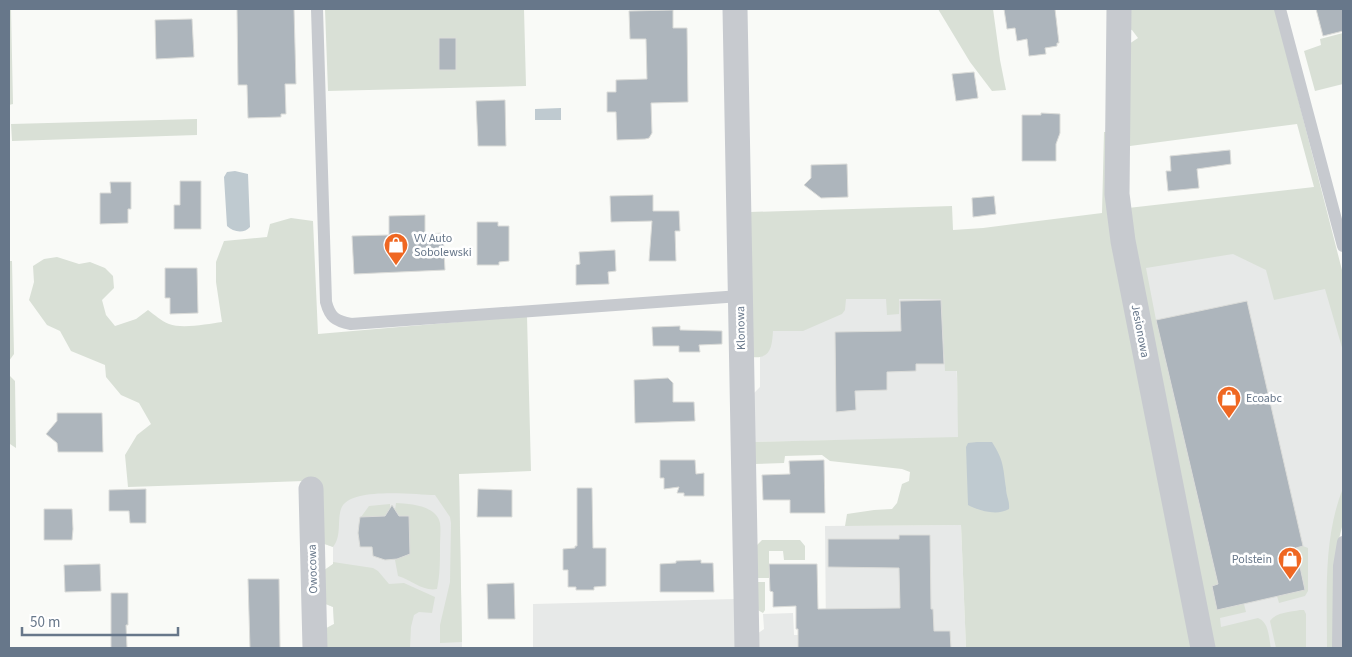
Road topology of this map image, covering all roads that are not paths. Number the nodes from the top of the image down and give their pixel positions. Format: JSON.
{"nodes":[{"id":1,"x":317,"y":9,"type":"edge"},
{"id":2,"x":735,"y":9,"type":"edge"},
{"id":3,"x":1119,"y":9,"type":"edge"},
{"id":4,"x":1280,"y":9,"type":"edge"},
{"id":5,"x":1343,"y":246,"type":"edge"},
{"id":6,"x":740,"y":296,"type":"junction"},
{"id":7,"x":310,"y":489,"type":"dead end"},
{"id":8,"x":1343,"y":542,"type":"edge"},
{"id":9,"x":315,"y":648,"type":"edge"},
{"id":10,"x":747,"y":648,"type":"edge"},
{"id":11,"x":1203,"y":648,"type":"edge"},
{"id":12,"x":1338,"y":648,"type":"edge"}],
"edges":[{"from":1,"to":6,"type":"lane"},
{"from":2,"to":6,"type":"street","name":"Klonowa"},
{"from":3,"to":11,"type":"street","name":"Jesionowa"},
{"from":4,"to":5,"type":"lane"},
{"from":6,"to":10,"type":"street","name":"Klonowa"},
{"from":7,"to":9,"type":"street","name":"Owocowa"},
{"from":8,"to":12,"type":"lane"}]}
